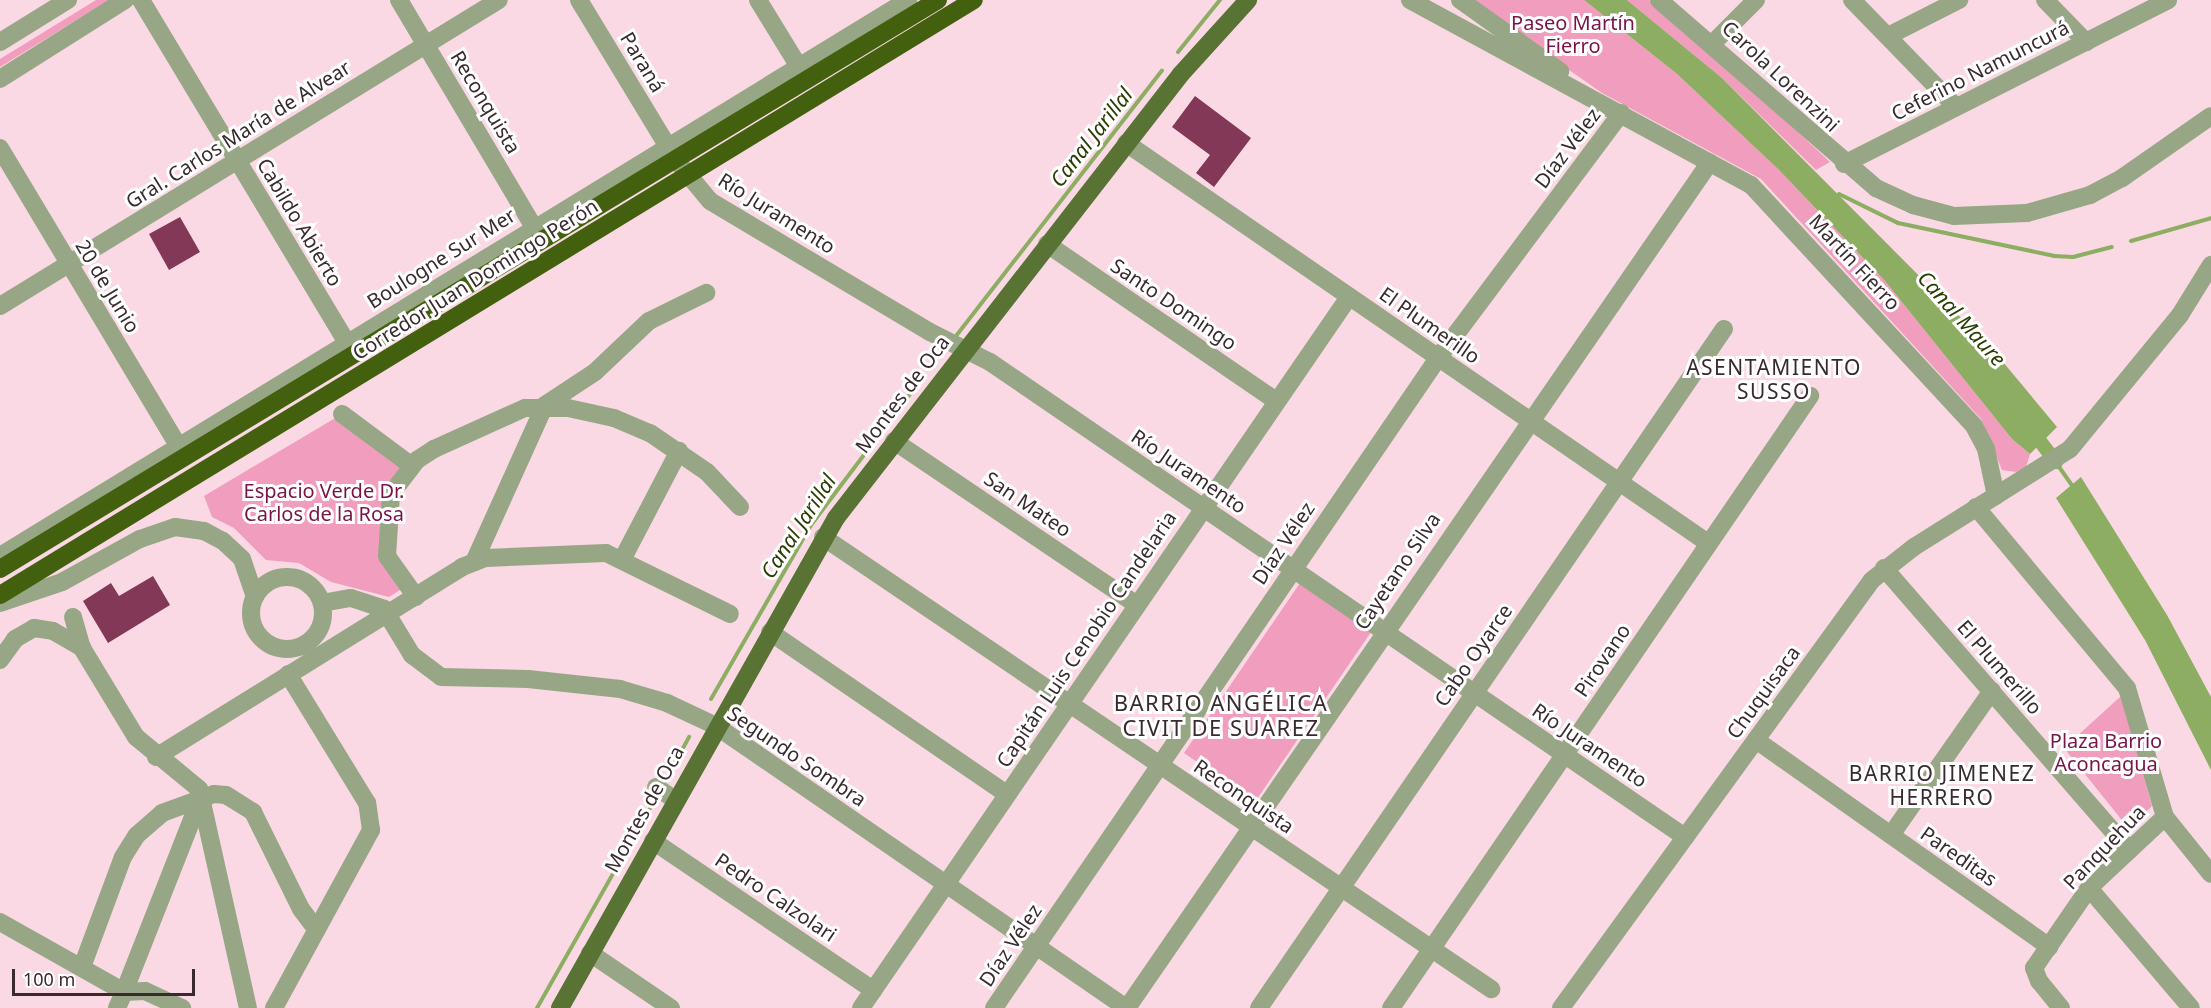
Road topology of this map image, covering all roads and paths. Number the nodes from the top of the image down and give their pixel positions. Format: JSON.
{"nodes":[{"id":1,"x":68,"y":0,"type":"edge"},
{"id":2,"x":125,"y":0,"type":"edge"},
{"id":3,"x":141,"y":0,"type":"edge"},
{"id":4,"x":399,"y":0,"type":"edge"},
{"id":5,"x":499,"y":0,"type":"edge"},
{"id":6,"x":579,"y":0,"type":"edge"},
{"id":7,"x":758,"y":0,"type":"edge"},
{"id":8,"x":908,"y":0,"type":"edge"},
{"id":9,"x":938,"y":0,"type":"edge"},
{"id":10,"x":974,"y":0,"type":"edge"},
{"id":11,"x":1248,"y":0,"type":"edge"},
{"id":12,"x":1410,"y":0,"type":"edge"},
{"id":13,"x":1460,"y":0,"type":"edge"},
{"id":14,"x":1659,"y":0,"type":"edge"},
{"id":15,"x":1756,"y":0,"type":"edge"},
{"id":16,"x":1852,"y":0,"type":"edge"},
{"id":17,"x":1959,"y":0,"type":"edge"},
{"id":18,"x":2045,"y":0,"type":"edge"},
{"id":19,"x":2168,"y":0,"type":"edge"},
{"id":20,"x":1888,"y":36,"type":"junction"},
{"id":21,"x":0,"y":42,"type":"edge"},
{"id":22,"x":2086,"y":42,"type":"junction"},
{"id":23,"x":1713,"y":43,"type":"junction"},
{"id":24,"x":426,"y":45,"type":"junction"},
{"id":25,"x":799,"y":67,"type":"junction"},
{"id":26,"x":0,"y":79,"type":"edge"},
{"id":27,"x":1956,"y":107,"type":"junction"},
{"id":28,"x":1621,"y":113,"type":"junction"},
{"id":29,"x":2211,"y":116,"type":"edge"},
{"id":30,"x":1126,"y":143,"type":"junction"},
{"id":31,"x":0,"y":148,"type":"edge"},
{"id":32,"x":672,"y":153,"type":"junction"},
{"id":33,"x":237,"y":161,"type":"junction"},
{"id":34,"x":1710,"y":162,"type":"junction"},
{"id":35,"x":1844,"y":164,"type":"junction"},
{"id":36,"x":687,"y":175,"type":"junction"},
{"id":37,"x":534,"y":227,"type":"junction"},
{"id":38,"x":1047,"y":244,"type":"junction"},
{"id":39,"x":69,"y":264,"type":"junction"},
{"id":40,"x":2211,"y":266,"type":"edge"},
{"id":41,"x":706,"y":293,"type":"dead end"},
{"id":42,"x":1350,"y":297,"type":"junction"},
{"id":43,"x":0,"y":306,"type":"edge"},
{"id":44,"x":1724,"y":329,"type":"dead end"},
{"id":45,"x":346,"y":343,"type":"junction"},
{"id":46,"x":963,"y":350,"type":"junction"},
{"id":47,"x":1438,"y":358,"type":"junction"},
{"id":48,"x":1810,"y":396,"type":"dead end"},
{"id":49,"x":1276,"y":401,"type":"junction"},
{"id":50,"x":545,"y":405,"type":"junction"},
{"id":51,"x":342,"y":414,"type":"dead end"},
{"id":52,"x":1528,"y":420,"type":"junction"},
{"id":53,"x":894,"y":441,"type":"junction"},
{"id":54,"x":178,"y":446,"type":"junction"},
{"id":55,"x":679,"y":451,"type":"junction"},
{"id":56,"x":412,"y":466,"type":"junction"},
{"id":57,"x":1620,"y":483,"type":"junction"},
{"id":58,"x":1996,"y":496,"type":"junction"},
{"id":59,"x":740,"y":507,"type":"dead end"},
{"id":60,"x":1203,"y":507,"type":"junction"},
{"id":61,"x":1976,"y":507,"type":"junction"},
{"id":62,"x":823,"y":537,"type":"junction"},
{"id":63,"x":1708,"y":543,"type":"junction"},
{"id":64,"x":0,"y":556,"type":"edge"},
{"id":65,"x":623,"y":558,"type":"junction"},
{"id":66,"x":474,"y":562,"type":"junction"},
{"id":67,"x":1292,"y":568,"type":"junction"},
{"id":68,"x":1884,"y":568,"type":"junction"},
{"id":69,"x":0,"y":569,"type":"edge"},
{"id":70,"x":0,"y":595,"type":"edge"},
{"id":71,"x":255,"y":597,"type":"junction"},
{"id":72,"x":416,"y":597,"type":"junction"},
{"id":73,"x":0,"y":603,"type":"edge"},
{"id":74,"x":322,"y":603,"type":"junction"},
{"id":75,"x":1137,"y":605,"type":"junction"},
{"id":76,"x":389,"y":614,"type":"junction"},
{"id":77,"x":730,"y":614,"type":"dead end"},
{"id":78,"x":73,"y":617,"type":"dead end"},
{"id":79,"x":1384,"y":630,"type":"junction"},
{"id":80,"x":770,"y":632,"type":"junction"},
{"id":81,"x":82,"y":648,"type":"junction"},
{"id":82,"x":0,"y":660,"type":"edge"},
{"id":83,"x":288,"y":674,"type":"junction"},
{"id":84,"x":1992,"y":691,"type":"junction"},
{"id":85,"x":1474,"y":693,"type":"junction"},
{"id":86,"x":1070,"y":704,"type":"junction"},
{"id":87,"x":716,"y":726,"type":"junction"},
{"id":88,"x":1756,"y":740,"type":"junction"},
{"id":89,"x":1565,"y":755,"type":"junction"},
{"id":90,"x":156,"y":757,"type":"junction"},
{"id":91,"x":1160,"y":765,"type":"junction"},
{"id":92,"x":1007,"y":794,"type":"junction"},
{"id":93,"x":201,"y":796,"type":"junction"},
{"id":94,"x":2165,"y":817,"type":"junction"},
{"id":95,"x":1250,"y":827,"type":"junction"},
{"id":96,"x":1891,"y":835,"type":"junction"},
{"id":97,"x":1686,"y":837,"type":"junction"},
{"id":98,"x":653,"y":841,"type":"junction"},
{"id":99,"x":2129,"y":850,"type":"junction"},
{"id":100,"x":2211,"y":874,"type":"edge"},
{"id":101,"x":944,"y":884,"type":"junction"},
{"id":102,"x":2089,"y":888,"type":"junction"},
{"id":103,"x":1341,"y":889,"type":"junction"},
{"id":104,"x":0,"y":922,"type":"edge"},
{"id":105,"x":316,"y":929,"type":"junction"},
{"id":106,"x":1036,"y":946,"type":"junction"},
{"id":107,"x":2049,"y":947,"type":"junction"},
{"id":108,"x":1431,"y":950,"type":"junction"},
{"id":109,"x":590,"y":953,"type":"junction"},
{"id":110,"x":82,"y":967,"type":"junction"},
{"id":111,"x":1491,"y":989,"type":"dead end"},
{"id":112,"x":873,"y":990,"type":"junction"},
{"id":113,"x":121,"y":1000,"type":"edge"},
{"id":114,"x":182,"y":1008,"type":"edge"},
{"id":115,"x":248,"y":1008,"type":"edge"},
{"id":116,"x":274,"y":1008,"type":"edge"},
{"id":117,"x":560,"y":1008,"type":"edge"},
{"id":118,"x":671,"y":1008,"type":"edge"},
{"id":119,"x":861,"y":1008,"type":"edge"},
{"id":120,"x":994,"y":1008,"type":"edge"},
{"id":121,"x":1126,"y":1008,"type":"edge"},
{"id":122,"x":1259,"y":1008,"type":"edge"},
{"id":123,"x":1391,"y":1008,"type":"edge"},
{"id":124,"x":1562,"y":1008,"type":"edge"},
{"id":125,"x":2061,"y":1008,"type":"edge"},
{"id":126,"x":2191,"y":1008,"type":"edge"}],
"edges":[{"from":1,"to":21,"type":"street"},
{"from":2,"to":26,"type":"street"},
{"from":3,"to":33,"type":"street","name":"Cabildo Abierto"},
{"from":4,"to":24,"type":"street","name":"Reconquista"},
{"from":5,"to":24,"type":"street","name":"Gral. Carlos María de Alvear"},
{"from":6,"to":32,"type":"street","name":"Paraná"},
{"from":7,"to":25,"type":"street"},
{"from":8,"to":25,"type":"street","name":"Boulogne Sur Mer"},
{"from":9,"to":32,"type":"highway","name":"Corredor Juan Domingo Perón"},
{"from":10,"to":36,"type":"highway","name":"Corredor Juan Domingo Perón"},
{"from":11,"to":30,"type":"main road","name":"Montes de Oca"},
{"from":12,"to":28,"type":"street","name":"Martín Fierro"},
{"from":13,"to":28,"type":"street","name":"Martín Fierro"},
{"from":14,"to":23,"type":"street","name":"Carola Lorenzini"},
{"from":15,"to":23,"type":"street"},
{"from":16,"to":20,"type":"street"},
{"from":17,"to":20,"type":"street"},
{"from":18,"to":22,"type":"street"},
{"from":19,"to":22,"type":"street","name":"Ceferino Namuncurá"},
{"from":20,"to":27,"type":"street"},
{"from":22,"to":27,"type":"street","name":"Ceferino Namuncurá"},
{"from":23,"to":35,"type":"street","name":"Carola Lorenzini"},
{"from":24,"to":33,"type":"street","name":"Gral. Carlos María de Alvear"},
{"from":24,"to":37,"type":"street","name":"Reconquista"},
{"from":25,"to":32,"type":"street","name":"Boulogne Sur Mer"},
{"from":27,"to":35,"type":"street","name":"Ceferino Namuncurá"},
{"from":28,"to":34,"type":"street","name":"Martín Fierro"},
{"from":28,"to":47,"type":"street","name":"Díaz Vélez"},
{"from":29,"to":35,"type":"street","name":"Carola Lorenzini"},
{"from":30,"to":38,"type":"main road","name":"Montes de Oca"},
{"from":30,"to":42,"type":"street","name":"El Plumerillo"},
{"from":31,"to":39,"type":"street","name":"20 de Junio"},
{"from":32,"to":36,"type":"street","name":"Río Juramento"},
{"from":32,"to":37,"type":"street","name":"Boulogne Sur Mer"},
{"from":32,"to":69,"type":"highway","name":"Corredor Juan Domingo Perón"},
{"from":33,"to":39,"type":"street","name":"Gral. Carlos María de Alvear"},
{"from":33,"to":45,"type":"street","name":"Cabildo Abierto"},
{"from":34,"to":52,"type":"street","name":"Cayetano Silva"},
{"from":34,"to":58,"type":"street","name":"Martín Fierro"},
{"from":36,"to":46,"type":"street","name":"Río Juramento"},
{"from":36,"to":70,"type":"highway","name":"Corredor Juan Domingo Perón"},
{"from":37,"to":45,"type":"street","name":"Boulogne Sur Mer"},
{"from":38,"to":46,"type":"main road","name":"Montes de Oca"},
{"from":38,"to":49,"type":"street","name":"Santo Domingo"},
{"from":39,"to":43,"type":"street","name":"Gral. Carlos María de Alvear"},
{"from":39,"to":54,"type":"street","name":"20 de Junio"},
{"from":40,"to":58,"type":"street","name":"Chuquisaca"},
{"from":41,"to":50,"type":"street"},
{"from":42,"to":47,"type":"street","name":"El Plumerillo"},
{"from":42,"to":49,"type":"street","name":"Capitán Luis Cenobio Candelaria"},
{"from":44,"to":57,"type":"street","name":"Cabo Oyarce"},
{"from":45,"to":54,"type":"street","name":"Boulogne Sur Mer"},
{"from":46,"to":53,"type":"main road","name":"Montes de Oca"},
{"from":46,"to":60,"type":"street","name":"Río Juramento"},
{"from":47,"to":52,"type":"street","name":"El Plumerillo"},
{"from":47,"to":67,"type":"street","name":"Díaz Vélez"},
{"from":48,"to":63,"type":"street","name":"Pirovano"},
{"from":49,"to":60,"type":"street","name":"Capitán Luis Cenobio Candelaria"},
{"from":50,"to":55,"type":"street"},
{"from":50,"to":56,"type":"street"},
{"from":50,"to":66,"type":"street"},
{"from":51,"to":56,"type":"street"},
{"from":52,"to":57,"type":"street","name":"El Plumerillo"},
{"from":52,"to":79,"type":"street","name":"Cayetano Silva"},
{"from":53,"to":62,"type":"main road","name":"Montes de Oca"},
{"from":53,"to":75,"type":"street","name":"San Mateo"},
{"from":54,"to":64,"type":"street","name":"Boulogne Sur Mer"},
{"from":55,"to":59,"type":"street"},
{"from":55,"to":65,"type":"street"},
{"from":56,"to":72,"type":"street"},
{"from":57,"to":63,"type":"street","name":"El Plumerillo"},
{"from":57,"to":85,"type":"street","name":"Cabo Oyarce"},
{"from":58,"to":61,"type":"street","name":"Chuquisaca"},
{"from":60,"to":67,"type":"street","name":"Río Juramento"},
{"from":60,"to":75,"type":"street","name":"Capitán Luis Cenobio Candelaria"},
{"from":61,"to":68,"type":"street","name":"Chuquisaca"},
{"from":61,"to":94,"type":"street"},
{"from":62,"to":80,"type":"main road","name":"Montes de Oca"},
{"from":62,"to":86,"type":"street","name":"Reconquista"},
{"from":63,"to":89,"type":"street","name":"Pirovano"},
{"from":65,"to":66,"type":"street"},
{"from":65,"to":77,"type":"street"},
{"from":66,"to":72,"type":"street"},
{"from":67,"to":79,"type":"street","name":"Río Juramento"},
{"from":67,"to":91,"type":"street","name":"Díaz Vélez"},
{"from":68,"to":84,"type":"street","name":"El Plumerillo"},
{"from":68,"to":88,"type":"street","name":"Chuquisaca"},
{"from":71,"to":73,"type":"street"},
{"from":71,"to":74,"type":"street"},
{"from":71,"to":74,"type":"street"},
{"from":72,"to":76,"type":"street"},
{"from":74,"to":76,"type":"street"},
{"from":75,"to":86,"type":"street","name":"Capitán Luis Cenobio Candelaria"},
{"from":76,"to":83,"type":"street"},
{"from":76,"to":87,"type":"street","name":"Segundo Sombra"},
{"from":78,"to":81,"type":"street"},
{"from":79,"to":85,"type":"street","name":"Río Juramento"},
{"from":79,"to":95,"type":"street","name":"Cayetano Silva"},
{"from":80,"to":87,"type":"main road","name":"Montes de Oca"},
{"from":80,"to":92,"type":"street"},
{"from":81,"to":82,"type":"street"},
{"from":81,"to":90,"type":"street"},
{"from":83,"to":90,"type":"street"},
{"from":83,"to":105,"type":"street"},
{"from":84,"to":96,"type":"street"},
{"from":84,"to":99,"type":"street","name":"El Plumerillo"},
{"from":85,"to":89,"type":"street","name":"Río Juramento"},
{"from":85,"to":103,"type":"street","name":"Cabo Oyarce"},
{"from":86,"to":91,"type":"street","name":"Reconquista"},
{"from":86,"to":92,"type":"street","name":"Capitán Luis Cenobio Candelaria"},
{"from":87,"to":98,"type":"main road","name":"Montes de Oca"},
{"from":87,"to":101,"type":"street","name":"Segundo Sombra"},
{"from":88,"to":96,"type":"street","name":"Pareditas"},
{"from":88,"to":97,"type":"street","name":"Chuquisaca"},
{"from":89,"to":97,"type":"street","name":"Río Juramento"},
{"from":89,"to":108,"type":"street","name":"Pirovano"},
{"from":90,"to":93,"type":"street"},
{"from":91,"to":95,"type":"street","name":"Reconquista"},
{"from":91,"to":106,"type":"street","name":"Díaz Vélez"},
{"from":92,"to":101,"type":"street","name":"Capitán Luis Cenobio Candelaria"},
{"from":93,"to":105,"type":"street"},
{"from":93,"to":110,"type":"street"},
{"from":93,"to":113,"type":"street"},
{"from":93,"to":115,"type":"street"},
{"from":94,"to":99,"type":"street","name":"Panquehua"},
{"from":94,"to":100,"type":"street"},
{"from":95,"to":103,"type":"street","name":"Reconquista"},
{"from":95,"to":121,"type":"street","name":"Cayetano Silva"},
{"from":96,"to":107,"type":"street","name":"Pareditas"},
{"from":97,"to":124,"type":"street","name":"Chuquisaca"},
{"from":98,"to":109,"type":"main road","name":"Montes de Oca"},
{"from":98,"to":112,"type":"street","name":"Pedro Calzolari"},
{"from":99,"to":102,"type":"street","name":"Panquehua"},
{"from":101,"to":106,"type":"street","name":"Segundo Sombra"},
{"from":101,"to":112,"type":"street","name":"Capitán Luis Cenobio Candelaria"},
{"from":102,"to":107,"type":"street","name":"Panquehua"},
{"from":102,"to":126,"type":"street"},
{"from":103,"to":108,"type":"street","name":"Reconquista"},
{"from":103,"to":122,"type":"street","name":"Cabo Oyarce"},
{"from":104,"to":110,"type":"street"},
{"from":105,"to":116,"type":"street"},
{"from":106,"to":120,"type":"street","name":"Díaz Vélez"},
{"from":106,"to":121,"type":"street","name":"Segundo Sombra"},
{"from":107,"to":125,"type":"street","name":"Panquehua"},
{"from":108,"to":111,"type":"street","name":"Reconquista"},
{"from":108,"to":123,"type":"street","name":"Pirovano"},
{"from":109,"to":117,"type":"main road","name":"Montes de Oca"},
{"from":109,"to":118,"type":"street"},
{"from":110,"to":113,"type":"street"},
{"from":112,"to":119,"type":"street","name":"Capitán Luis Cenobio Candelaria"},
{"from":113,"to":114,"type":"street"}]}
